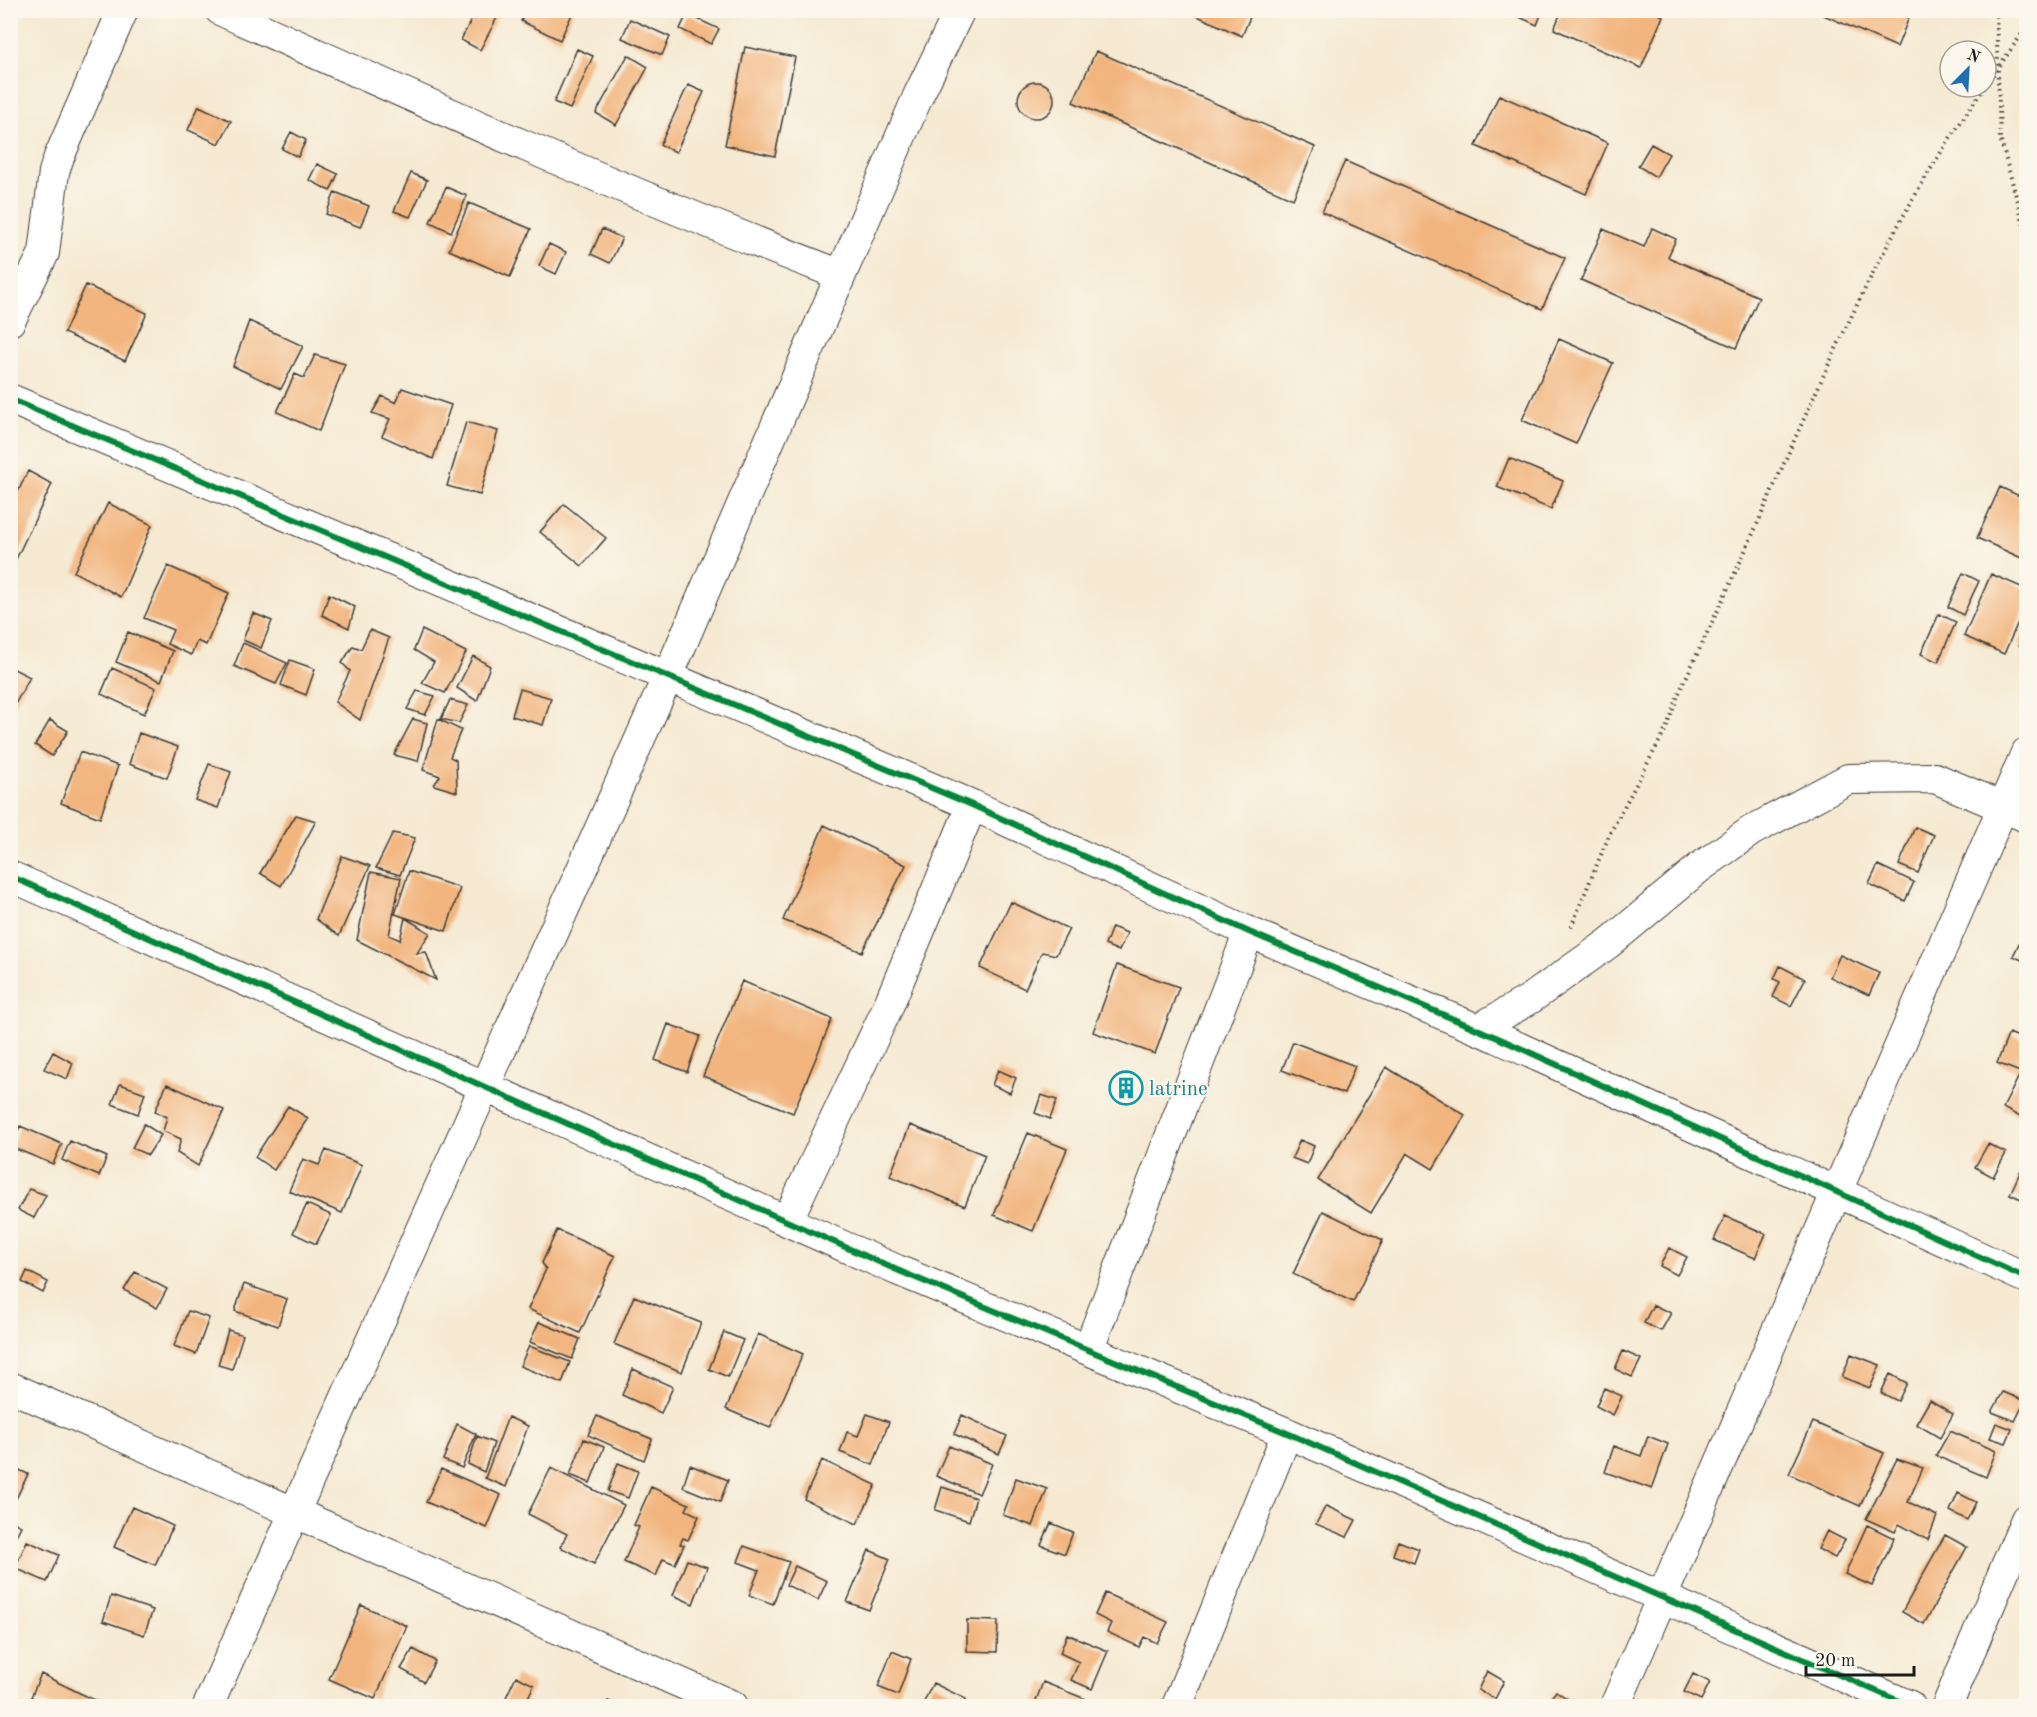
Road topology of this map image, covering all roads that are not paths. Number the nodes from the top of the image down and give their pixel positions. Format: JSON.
{"nodes":[{"id":1,"x":123,"y":10,"type":"edge"},
{"id":2,"x":220,"y":10,"type":"edge"},
{"id":3,"x":960,"y":10,"type":"edge"},
{"id":4,"x":841,"y":275,"type":"junction"},
{"id":5,"x":10,"y":321,"type":"edge"},
{"id":6,"x":10,"y":399,"type":"edge"},
{"id":7,"x":668,"y":676,"type":"junction"},
{"id":8,"x":2026,"y":753,"type":"edge"},
{"id":9,"x":972,"y":805,"type":"junction"},
{"id":10,"x":2015,"y":811,"type":"edge"},
{"id":11,"x":10,"y":876,"type":"edge"},
{"id":12,"x":1249,"y":932,"type":"junction"},
{"id":13,"x":1478,"y":1029,"type":"junction"},
{"id":14,"x":485,"y":1085,"type":"junction"},
{"id":15,"x":1836,"y":1194,"type":"junction"},
{"id":16,"x":787,"y":1221,"type":"junction"},
{"id":17,"x":2026,"y":1278,"type":"edge"},
{"id":18,"x":1088,"y":1350,"type":"junction"},
{"id":19,"x":10,"y":1387,"type":"edge"},
{"id":20,"x":1287,"y":1433,"type":"junction"},
{"id":21,"x":295,"y":1512,"type":"junction"},
{"id":22,"x":2026,"y":1519,"type":"edge"},
{"id":23,"x":1663,"y":1598,"type":"junction"},
{"id":24,"x":208,"y":1707,"type":"edge"},
{"id":25,"x":733,"y":1707,"type":"edge"},
{"id":26,"x":1177,"y":1707,"type":"edge"},
{"id":27,"x":1615,"y":1707,"type":"edge"},
{"id":28,"x":1910,"y":1707,"type":"edge"},
{"id":29,"x":1947,"y":1707,"type":"edge"}],
"edges":[{"from":1,"to":5,"type":"street"},
{"from":2,"to":4,"type":"street"},
{"from":3,"to":4,"type":"street"},
{"from":4,"to":7,"type":"street"},
{"from":6,"to":7,"type":"street"},
{"from":7,"to":9,"type":"street"},
{"from":7,"to":14,"type":"street"},
{"from":8,"to":10,"type":"street"},
{"from":9,"to":12,"type":"street"},
{"from":9,"to":16,"type":"street"},
{"from":10,"to":13,"type":"street"},
{"from":10,"to":15,"type":"street"},
{"from":11,"to":14,"type":"street"},
{"from":12,"to":13,"type":"street"},
{"from":12,"to":18,"type":"street"},
{"from":13,"to":15,"type":"street"},
{"from":14,"to":16,"type":"street"},
{"from":14,"to":21,"type":"street"},
{"from":15,"to":17,"type":"street"},
{"from":15,"to":23,"type":"street"},
{"from":16,"to":18,"type":"street"},
{"from":18,"to":20,"type":"street"},
{"from":19,"to":21,"type":"street"},
{"from":20,"to":23,"type":"street"},
{"from":20,"to":26,"type":"street"},
{"from":21,"to":24,"type":"street"},
{"from":21,"to":25,"type":"street"},
{"from":22,"to":29,"type":"street"},
{"from":23,"to":27,"type":"street"},
{"from":23,"to":28,"type":"street"}]}
